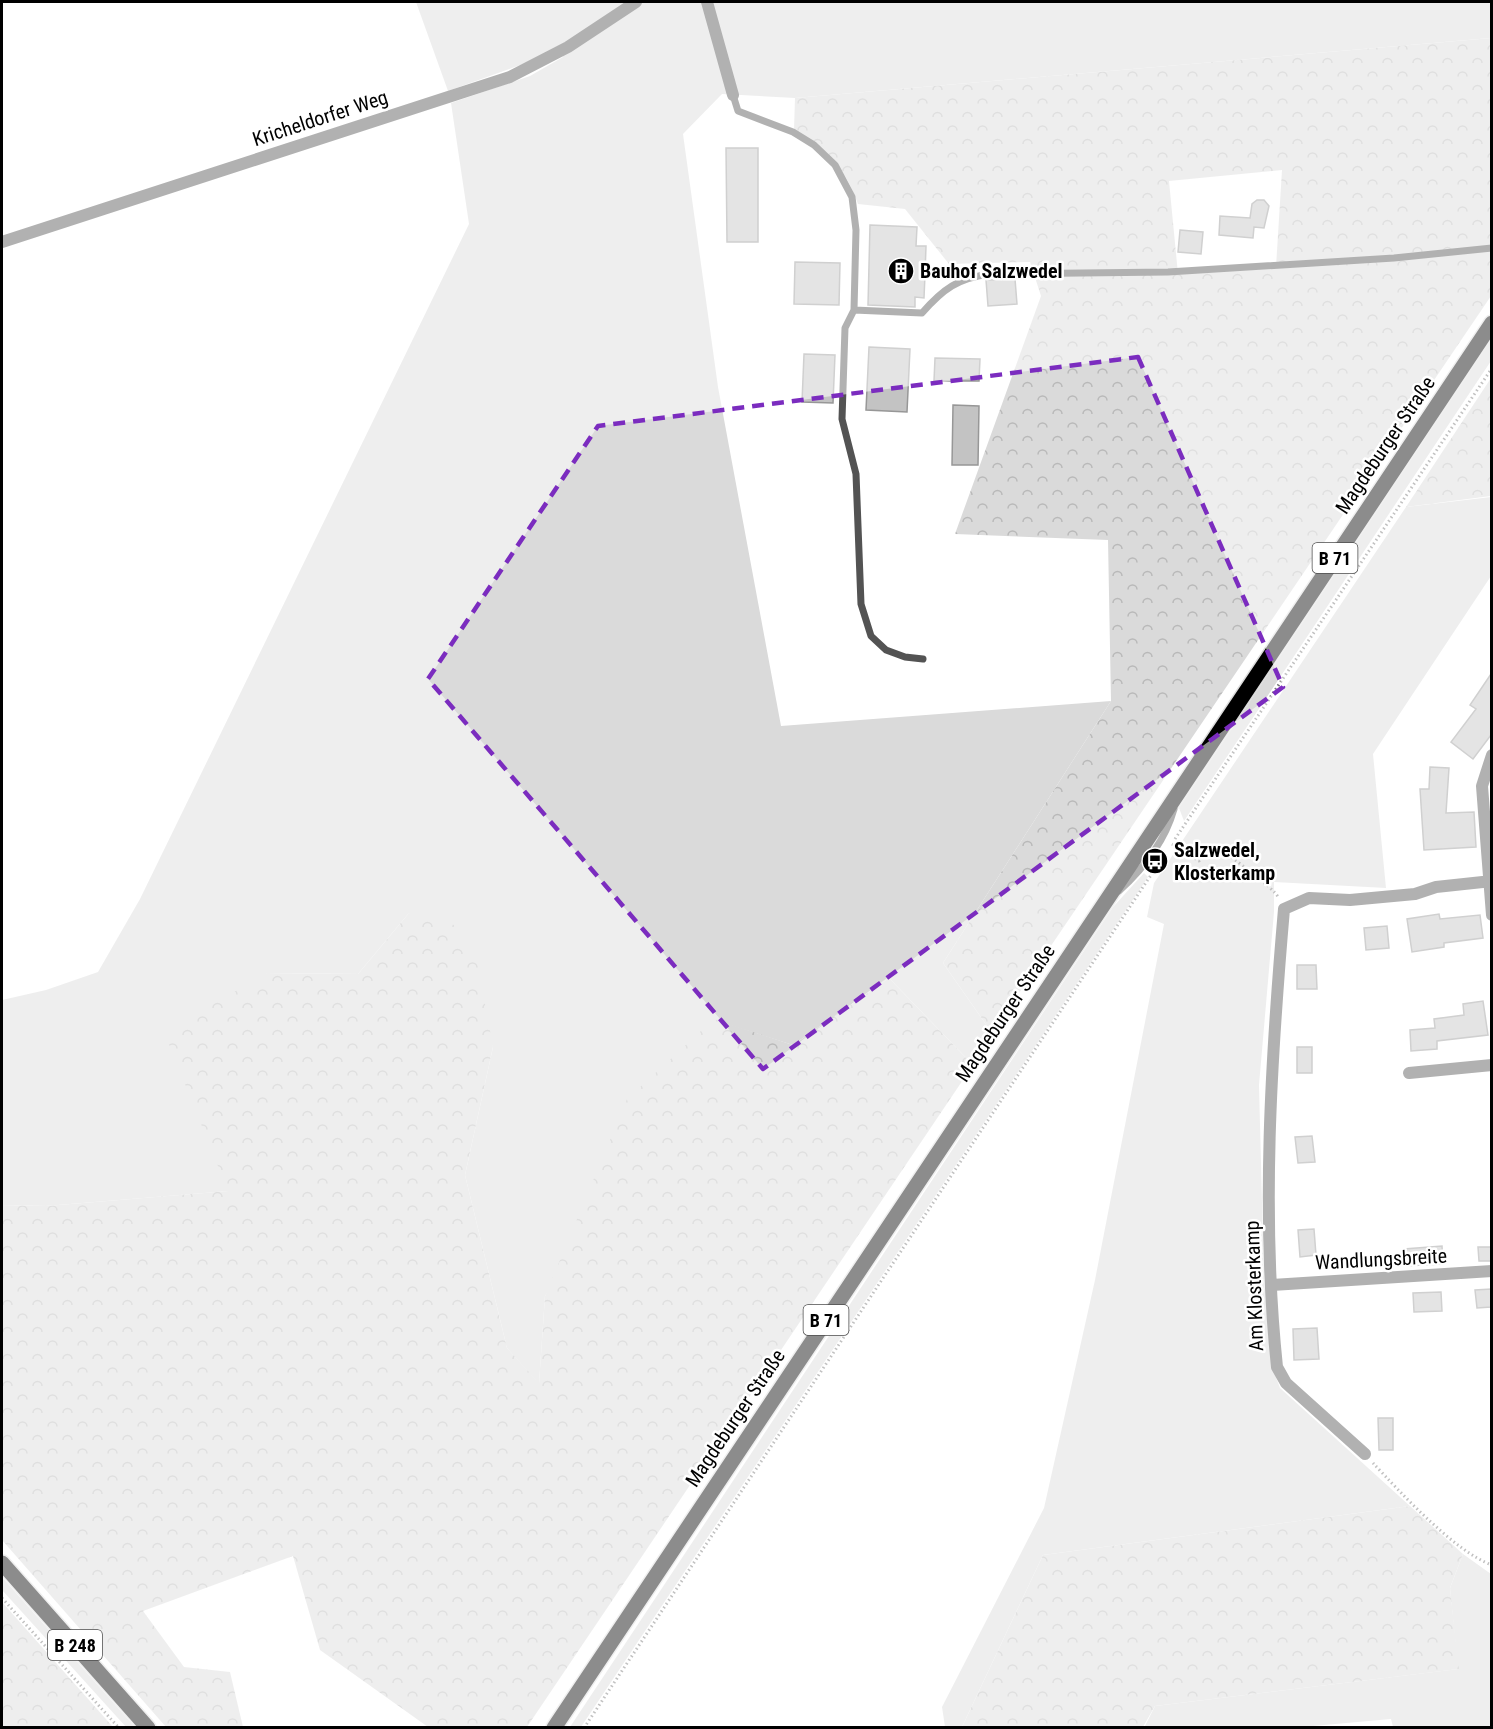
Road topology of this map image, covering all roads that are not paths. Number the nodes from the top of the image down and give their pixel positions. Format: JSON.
{"nodes":[{"id":1,"x":636,"y":2,"type":"edge"},
{"id":2,"x":707,"y":2,"type":"edge"},
{"id":3,"x":733,"y":95,"type":"joint"},
{"id":4,"x":2,"y":242,"type":"edge"},
{"id":5,"x":1491,"y":248,"type":"edge"},
{"id":6,"x":854,"y":310,"type":"junction"},
{"id":7,"x":1491,"y":323,"type":"edge"},
{"id":8,"x":923,"y":659,"type":"dead end"},
{"id":9,"x":1491,"y":755,"type":"edge"},
{"id":10,"x":1490,"y":881,"type":"edge"},
{"id":11,"x":1491,"y":915,"type":"edge"},
{"id":12,"x":1491,"y":1065,"type":"edge"},
{"id":13,"x":1409,"y":1073,"type":"dead end"},
{"id":14,"x":1491,"y":1271,"type":"edge"},
{"id":15,"x":1272,"y":1285,"type":"junction"},
{"id":16,"x":1365,"y":1454,"type":"road end"},
{"id":17,"x":2,"y":1563,"type":"edge"},
{"id":18,"x":148,"y":1728,"type":"edge"},
{"id":19,"x":554,"y":1728,"type":"edge"}],
"edges":[{"from":1,"to":4,"type":"street","name":"Kricheldorfer Weg"},
{"from":2,"to":3,"type":"street"},
{"from":3,"to":6,"type":"lane"},
{"from":5,"to":6,"type":"lane"},
{"from":6,"to":8,"type":"lane"},
{"from":7,"to":19,"type":"main road","name":"Magdeburger Straße","number":"B 71"},
{"from":9,"to":10,"type":"street"},
{"from":10,"to":11,"type":"street"},
{"from":10,"to":15,"type":"street","name":"Am Klosterkamp"},
{"from":12,"to":13,"type":"street"},
{"from":14,"to":15,"type":"street","name":"Wandlungsbreite"},
{"from":15,"to":16,"type":"street","name":"Am Klosterkamp"},
{"from":17,"to":18,"type":"main road","number":"B 248"}]}
